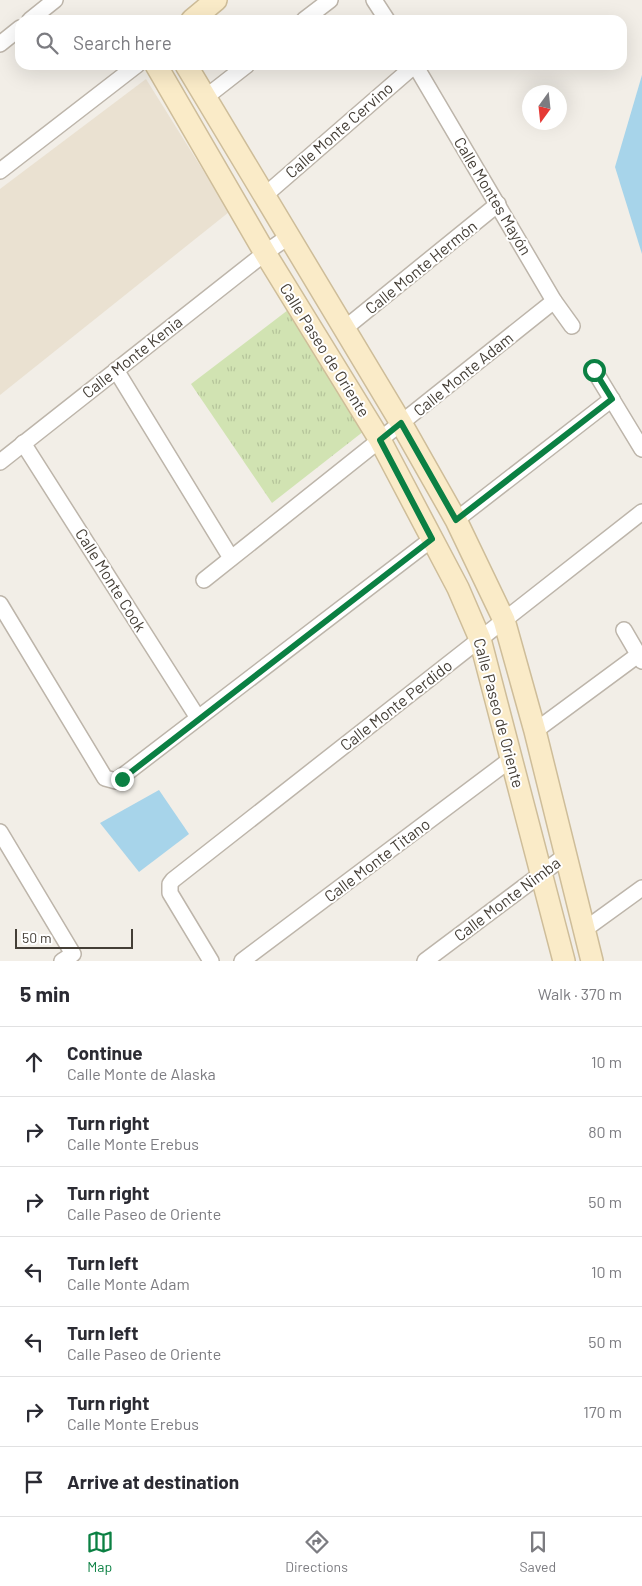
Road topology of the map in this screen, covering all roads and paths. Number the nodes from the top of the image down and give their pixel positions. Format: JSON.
{"nodes":[{"id":1,"x":55,"y":0,"type":"edge"},
{"id":2,"x":216,"y":0,"type":"edge"},
{"id":3,"x":330,"y":0,"type":"edge"},
{"id":4,"x":374,"y":0,"type":"edge"},
{"id":5,"x":36,"y":15,"type":"edge"},
{"id":6,"x":198,"y":15,"type":"edge"},
{"id":7,"x":310,"y":15,"type":"edge"},
{"id":8,"x":383,"y":15,"type":"edge"},
{"id":9,"x":15,"y":32,"type":"edge"},
{"id":10,"x":0,"y":44,"type":"edge"},
{"id":11,"x":131,"y":70,"type":"edge"},
{"id":12,"x":159,"y":70,"type":"edge"},
{"id":13,"x":189,"y":70,"type":"edge"},
{"id":14,"x":241,"y":70,"type":"edge"},
{"id":15,"x":409,"y":70,"type":"edge"},
{"id":16,"x":418,"y":70,"type":"edge"},
{"id":17,"x":206,"y":97,"type":"junction"},
{"id":18,"x":0,"y":171,"type":"edge"},
{"id":19,"x":264,"y":196,"type":"junction"},
{"id":20,"x":498,"y":204,"type":"junction"},
{"id":21,"x":288,"y":237,"type":"junction"},
{"id":22,"x":265,"y":253,"type":"junction"},
{"id":23,"x":554,"y":301,"type":"junction"},
{"id":24,"x":572,"y":326,"type":"dead end"},
{"id":25,"x":344,"y":330,"type":"junction"},
{"id":26,"x":116,"y":370,"type":"junction"},
{"id":27,"x":594,"y":370,"type":"dead end"},
{"id":28,"x":612,"y":399,"type":"junction"},
{"id":29,"x":401,"y":423,"type":"junction"},
{"id":30,"x":380,"y":440,"type":"junction"},
{"id":31,"x":23,"y":443,"type":"junction"},
{"id":32,"x":642,"y":449,"type":"edge"},
{"id":33,"x":0,"y":462,"type":"edge"},
{"id":34,"x":642,"y":512,"type":"edge"},
{"id":35,"x":456,"y":520,"type":"junction"},
{"id":36,"x":432,"y":539,"type":"junction"},
{"id":37,"x":231,"y":558,"type":"junction"},
{"id":38,"x":204,"y":580,"type":"dead end"},
{"id":39,"x":0,"y":604,"type":"edge"},
{"id":40,"x":504,"y":620,"type":"junction"},
{"id":41,"x":624,"y":630,"type":"dead end"},
{"id":42,"x":480,"y":639,"type":"junction"},
{"id":43,"x":640,"y":658,"type":"edge"},
{"id":44,"x":198,"y":718,"type":"junction"},
{"id":45,"x":535,"y":731,"type":"junction"},
{"id":46,"x":511,"y":759,"type":"junction"},
{"id":47,"x":2,"y":841,"type":"edge"},
{"id":48,"x":566,"y":856,"type":"junction"},
{"id":49,"x":541,"y":874,"type":"junction"},
{"id":50,"x":642,"y":888,"type":"edge"},
{"id":51,"x":584,"y":930,"type":"junction"},
{"id":52,"x":62,"y":961,"type":"edge"},
{"id":53,"x":212,"y":961,"type":"edge"},
{"id":54,"x":242,"y":961,"type":"edge"},
{"id":55,"x":425,"y":961,"type":"edge"},
{"id":56,"x":564,"y":961,"type":"edge"},
{"id":57,"x":592,"y":961,"type":"edge"}],
"edges":[{"from":1,"to":5,"type":"street"},
{"from":2,"to":6,"type":"street"},
{"from":3,"to":7,"type":"street"},
{"from":4,"to":8,"type":"street"},
{"from":9,"to":10,"type":"street"},
{"from":11,"to":18,"type":"street"},
{"from":12,"to":22,"type":"street","name":"Calle Paseo de Oriente"},
{"from":13,"to":17,"type":"street","name":"Calle Paseo de Oriente"},
{"from":14,"to":17,"type":"street"},
{"from":15,"to":19,"type":"street","name":"Calle Monte Cervino"},
{"from":16,"to":20,"type":"street","name":"Calle Montes Mayón"},
{"from":17,"to":19,"type":"street","name":"Calle Paseo de Oriente"},
{"from":19,"to":21,"type":"street","name":"Calle Paseo de Oriente"},
{"from":20,"to":23,"type":"street","name":"Calle Montes Mayón"},
{"from":20,"to":25,"type":"street","name":"Calle Monte Hermón"},
{"from":21,"to":22,"type":"street","name":"Calle Monte Kenia"},
{"from":21,"to":25,"type":"street","name":"Calle Paseo de Oriente"},
{"from":22,"to":26,"type":"street","name":"Calle Monte Kenia"},
{"from":22,"to":30,"type":"street","name":"Calle Paseo de Oriente"},
{"from":23,"to":24,"type":"street","name":"Calle Montes Mayón"},
{"from":23,"to":29,"type":"street","name":"Calle Monte Adam"},
{"from":25,"to":29,"type":"street","name":"Calle Paseo de Oriente"},
{"from":26,"to":31,"type":"street","name":"Calle Monte Kenia"},
{"from":26,"to":37,"type":"street"},
{"from":27,"to":28,"type":"street"},
{"from":28,"to":32,"type":"street"},
{"from":28,"to":35,"type":"street"},
{"from":29,"to":30,"type":"street","name":"Calle Monte Adam"},
{"from":29,"to":35,"type":"street","name":"Calle Paseo de Oriente"},
{"from":30,"to":36,"type":"street","name":"Calle Paseo de Oriente"},
{"from":30,"to":37,"type":"street","name":"Calle Monte Adam"},
{"from":31,"to":33,"type":"street","name":"Calle Monte Kenia"},
{"from":31,"to":44,"type":"street","name":"Calle Monte Cook"},
{"from":34,"to":40,"type":"street","name":"Calle Monte Perdido"},
{"from":35,"to":40,"type":"street","name":"Calle Paseo de Oriente"},
{"from":36,"to":42,"type":"street","name":"Calle Paseo de Oriente"},
{"from":36,"to":44,"type":"street"},
{"from":37,"to":38,"type":"street","name":"Calle Monte Adam"},
{"from":39,"to":44,"type":"street"},
{"from":40,"to":42,"type":"street","name":"Calle Monte Perdido"},
{"from":40,"to":45,"type":"street","name":"Calle Paseo de Oriente"},
{"from":41,"to":43,"type":"street"},
{"from":42,"to":46,"type":"street","name":"Calle Paseo de Oriente"},
{"from":42,"to":53,"type":"street","name":"Calle Monte Perdido"},
{"from":43,"to":45,"type":"street"},
{"from":45,"to":48,"type":"street","name":"Calle Paseo de Oriente"},
{"from":46,"to":49,"type":"street","name":"Calle Paseo de Oriente"},
{"from":46,"to":54,"type":"street","name":"Calle Monte Titano"},
{"from":47,"to":52,"type":"street"},
{"from":48,"to":49,"type":"street","name":"Calle Monte Nimba"},
{"from":48,"to":51,"type":"street","name":"Calle Paseo de Oriente"},
{"from":49,"to":55,"type":"street","name":"Calle Monte Nimba"},
{"from":49,"to":56,"type":"street","name":"Calle Paseo de Oriente"},
{"from":50,"to":51,"type":"street"},
{"from":51,"to":57,"type":"street","name":"Calle Paseo de Oriente"}]}
